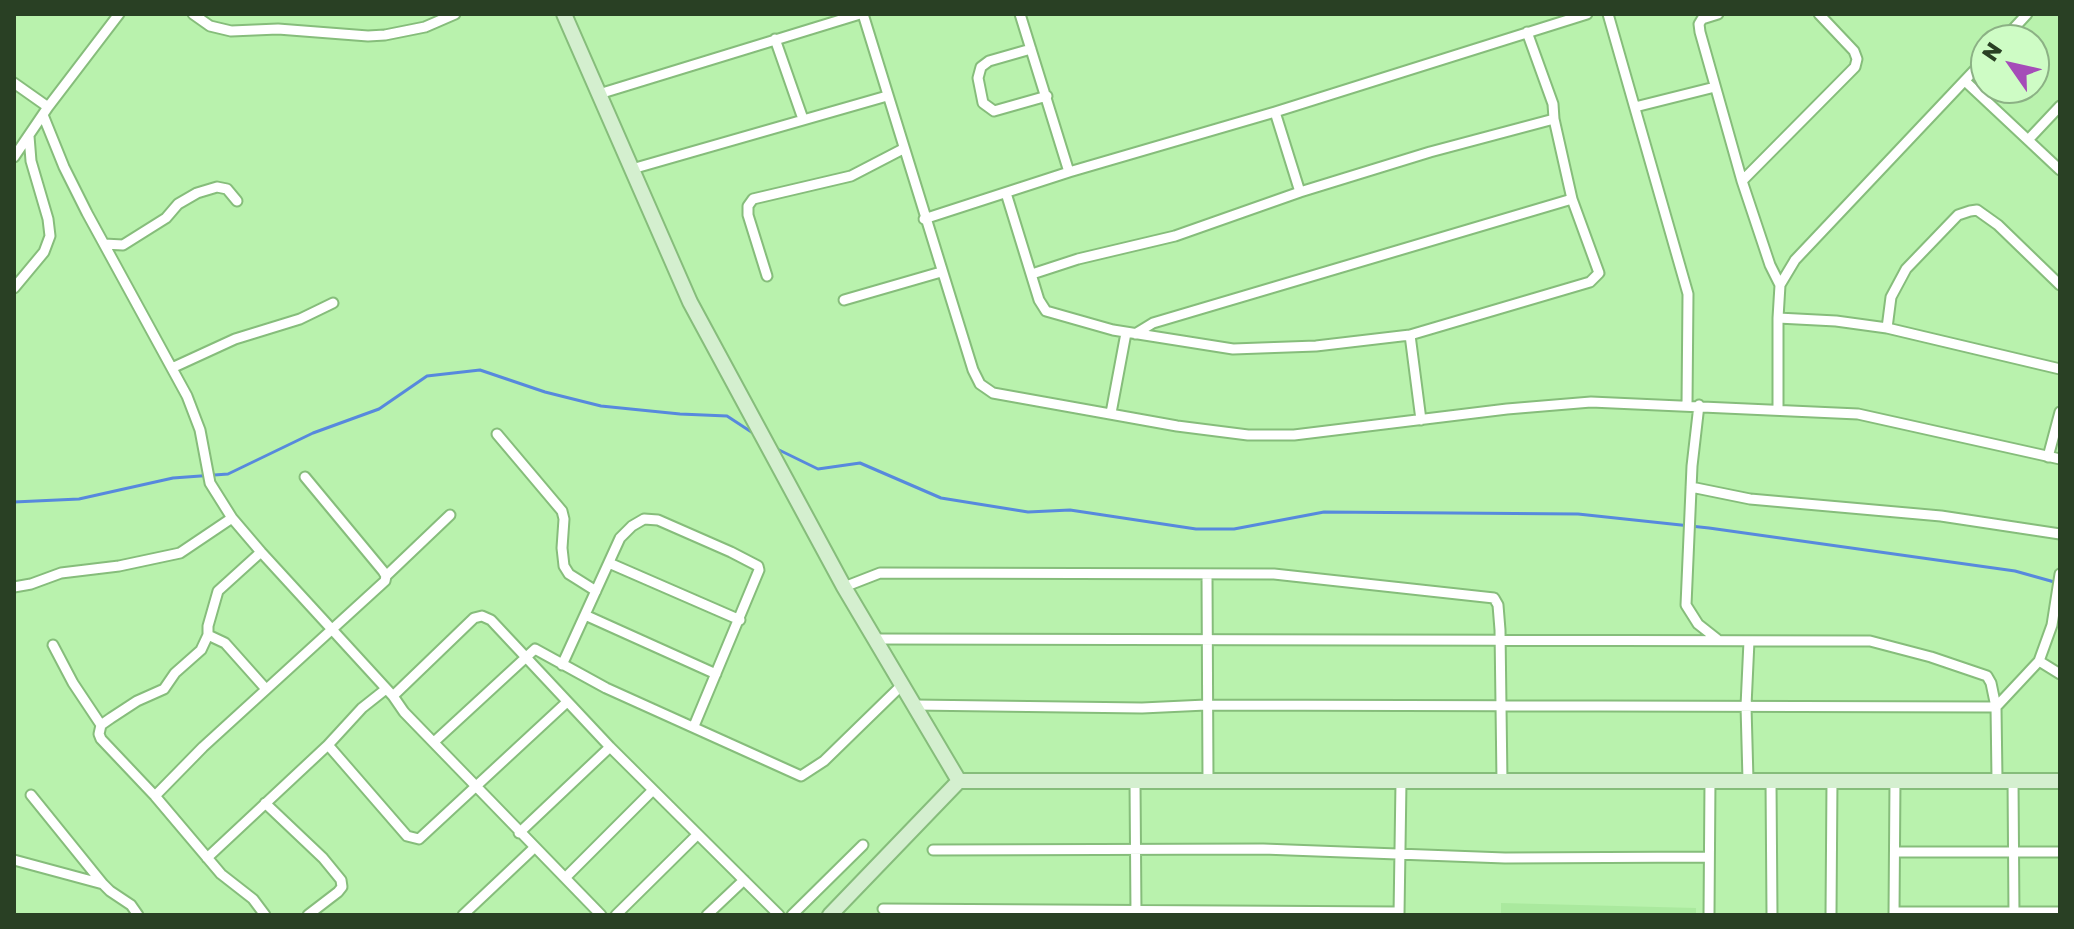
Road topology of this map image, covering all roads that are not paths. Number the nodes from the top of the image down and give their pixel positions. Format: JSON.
{"nodes":[{"id":1,"x":119,"y":14,"type":"edge"},
{"id":2,"x":193,"y":14,"type":"edge"},
{"id":3,"x":455,"y":14,"type":"edge"},
{"id":4,"x":564,"y":14,"type":"edge"},
{"id":5,"x":861,"y":14,"type":"edge"},
{"id":6,"x":1020,"y":14,"type":"edge"},
{"id":7,"x":1587,"y":14,"type":"edge"},
{"id":8,"x":1608,"y":14,"type":"edge"},
{"id":9,"x":1718,"y":14,"type":"edge"},
{"id":10,"x":1819,"y":14,"type":"edge"},
{"id":11,"x":1527,"y":32,"type":"junction"},
{"id":12,"x":775,"y":39,"type":"junction"},
{"id":13,"x":1031,"y":49,"type":"junction"},
{"id":14,"x":1970,"y":76,"type":"edge"},
{"id":15,"x":1965,"y":81,"type":"junction"},
{"id":16,"x":14,"y":83,"type":"edge"},
{"id":17,"x":1715,"y":87,"type":"junction"},
{"id":18,"x":599,"y":94,"type":"junction"},
{"id":19,"x":887,"y":96,"type":"junction"},
{"id":20,"x":1047,"y":96,"type":"junction"},
{"id":21,"x":2060,"y":106,"type":"edge"},
{"id":22,"x":1635,"y":107,"type":"junction"},
{"id":23,"x":46,"y":111,"type":"junction"},
{"id":24,"x":1275,"y":112,"type":"junction"},
{"id":25,"x":803,"y":119,"type":"junction"},
{"id":26,"x":1554,"y":119,"type":"junction"},
{"id":27,"x":29,"y":136,"type":"junction"},
{"id":28,"x":2028,"y":140,"type":"junction"},
{"id":29,"x":903,"y":149,"type":"junction"},
{"id":30,"x":14,"y":157,"type":"edge"},
{"id":31,"x":632,"y":169,"type":"junction"},
{"id":32,"x":2060,"y":170,"type":"edge"},
{"id":33,"x":1069,"y":172,"type":"junction"},
{"id":34,"x":1742,"y":181,"type":"junction"},
{"id":35,"x":1300,"y":192,"type":"junction"},
{"id":36,"x":1006,"y":193,"type":"junction"},
{"id":37,"x":1572,"y":199,"type":"junction"},
{"id":38,"x":237,"y":201,"type":"dead end"},
{"id":39,"x":924,"y":219,"type":"junction"},
{"id":40,"x":104,"y":244,"type":"junction"},
{"id":41,"x":123,"y":245,"type":"junction"},
{"id":42,"x":116,"y":266,"type":"junction"},
{"id":43,"x":941,"y":272,"type":"junction"},
{"id":44,"x":1032,"y":274,"type":"junction"},
{"id":45,"x":767,"y":276,"type":"dead end"},
{"id":46,"x":1780,"y":285,"type":"junction"},
{"id":47,"x":2060,"y":285,"type":"edge"},
{"id":48,"x":14,"y":288,"type":"edge"},
{"id":49,"x":844,"y":300,"type":"dead end"},
{"id":50,"x":333,"y":303,"type":"dead end"},
{"id":51,"x":1778,"y":318,"type":"junction"},
{"id":52,"x":1887,"y":328,"type":"junction"},
{"id":53,"x":1130,"y":333,"type":"junction"},
{"id":54,"x":1410,"y":335,"type":"junction"},
{"id":55,"x":174,"y":367,"type":"junction"},
{"id":56,"x":2060,"y":369,"type":"edge"},
{"id":57,"x":1687,"y":405,"type":"junction"},
{"id":58,"x":1699,"y":405,"type":"junction"},
{"id":59,"x":1778,"y":410,"type":"junction"},
{"id":60,"x":2060,"y":412,"type":"edge"},
{"id":61,"x":1111,"y":413,"type":"junction"},
{"id":62,"x":1421,"y":420,"type":"junction"},
{"id":63,"x":497,"y":434,"type":"dead end"},
{"id":64,"x":2048,"y":457,"type":"junction"},
{"id":65,"x":2060,"y":459,"type":"edge"},
{"id":66,"x":305,"y":477,"type":"dead end"},
{"id":67,"x":1691,"y":487,"type":"junction"},
{"id":68,"x":450,"y":515,"type":"dead end"},
{"id":69,"x":232,"y":518,"type":"junction"},
{"id":70,"x":2060,"y":534,"type":"edge"},
{"id":71,"x":261,"y":552,"type":"junction"},
{"id":72,"x":609,"y":563,"type":"junction"},
{"id":73,"x":1207,"y":575,"type":"junction"},
{"id":74,"x":386,"y":576,"type":"junction"},
{"id":75,"x":2060,"y":576,"type":"edge"},
{"id":76,"x":14,"y":587,"type":"edge"},
{"id":77,"x":844,"y":587,"type":"junction"},
{"id":78,"x":596,"y":591,"type":"junction"},
{"id":79,"x":585,"y":615,"type":"junction"},
{"id":80,"x":740,"y":620,"type":"junction"},
{"id":81,"x":332,"y":631,"type":"junction"},
{"id":82,"x":208,"y":635,"type":"junction"},
{"id":83,"x":875,"y":639,"type":"junction"},
{"id":84,"x":1500,"y":639,"type":"junction"},
{"id":85,"x":1717,"y":639,"type":"junction"},
{"id":86,"x":1206,"y":641,"type":"junction"},
{"id":87,"x":1749,"y":641,"type":"junction"},
{"id":88,"x":53,"y":645,"type":"dead end"},
{"id":89,"x":526,"y":657,"type":"junction"},
{"id":90,"x":2039,"y":661,"type":"junction"},
{"id":91,"x":562,"y":665,"type":"junction"},
{"id":92,"x":716,"y":674,"type":"junction"},
{"id":93,"x":2060,"y":674,"type":"edge"},
{"id":94,"x":902,"y":685,"type":"junction"},
{"id":95,"x":266,"y":689,"type":"junction"},
{"id":96,"x":389,"y":692,"type":"junction"},
{"id":97,"x":567,"y":702,"type":"junction"},
{"id":98,"x":914,"y":705,"type":"junction"},
{"id":99,"x":1206,"y":705,"type":"junction"},
{"id":100,"x":1502,"y":706,"type":"junction"},
{"id":101,"x":1746,"y":706,"type":"junction"},
{"id":102,"x":1996,"y":707,"type":"junction"},
{"id":103,"x":101,"y":725,"type":"junction"},
{"id":104,"x":694,"y":726,"type":"junction"},
{"id":105,"x":434,"y":742,"type":"junction"},
{"id":106,"x":328,"y":745,"type":"junction"},
{"id":107,"x":610,"y":747,"type":"junction"},
{"id":108,"x":1997,"y":779,"type":"junction"},
{"id":109,"x":2013,"y":779,"type":"junction"},
{"id":110,"x":1208,"y":780,"type":"junction"},
{"id":111,"x":1710,"y":780,"type":"junction"},
{"id":112,"x":1748,"y":780,"type":"junction"},
{"id":113,"x":1832,"y":780,"type":"junction"},
{"id":114,"x":1895,"y":780,"type":"junction"},
{"id":115,"x":959,"y":781,"type":"junction"},
{"id":116,"x":1135,"y":781,"type":"junction"},
{"id":117,"x":1771,"y":781,"type":"junction"},
{"id":118,"x":2060,"y":781,"type":"edge"},
{"id":119,"x":1401,"y":782,"type":"junction"},
{"id":120,"x":1502,"y":782,"type":"junction"},
{"id":121,"x":476,"y":788,"type":"junction"},
{"id":122,"x":653,"y":790,"type":"junction"},
{"id":123,"x":31,"y":795,"type":"dead end"},
{"id":124,"x":155,"y":796,"type":"junction"},
{"id":125,"x":265,"y":803,"type":"junction"},
{"id":126,"x":519,"y":833,"type":"junction"},
{"id":127,"x":697,"y":835,"type":"junction"},
{"id":128,"x":863,"y":845,"type":"dead end"},
{"id":129,"x":534,"y":848,"type":"junction"},
{"id":130,"x":933,"y":850,"type":"dead end"},
{"id":131,"x":1136,"y":850,"type":"junction"},
{"id":132,"x":1895,"y":852,"type":"junction"},
{"id":133,"x":2012,"y":852,"type":"junction"},
{"id":134,"x":2060,"y":852,"type":"edge"},
{"id":135,"x":1399,"y":854,"type":"junction"},
{"id":136,"x":1709,"y":857,"type":"junction"},
{"id":137,"x":207,"y":858,"type":"junction"},
{"id":138,"x":14,"y":860,"type":"edge"},
{"id":139,"x":565,"y":878,"type":"junction"},
{"id":140,"x":744,"y":880,"type":"junction"},
{"id":141,"x":103,"y":884,"type":"junction"},
{"id":142,"x":883,"y":909,"type":"dead end"},
{"id":143,"x":2060,"y":912,"type":"edge"},
{"id":144,"x":1136,"y":913,"type":"edge"},
{"id":145,"x":1399,"y":913,"type":"edge"},
{"id":146,"x":2014,"y":913,"type":"edge"},
{"id":147,"x":1894,"y":914,"type":"edge"},
{"id":148,"x":138,"y":915,"type":"edge"},
{"id":149,"x":265,"y":915,"type":"edge"},
{"id":150,"x":308,"y":915,"type":"edge"},
{"id":151,"x":463,"y":915,"type":"edge"},
{"id":152,"x":601,"y":915,"type":"edge"},
{"id":153,"x":616,"y":915,"type":"edge"},
{"id":154,"x":707,"y":915,"type":"edge"},
{"id":155,"x":779,"y":915,"type":"edge"},
{"id":156,"x":792,"y":915,"type":"edge"},
{"id":157,"x":830,"y":915,"type":"edge"},
{"id":158,"x":1709,"y":915,"type":"edge"},
{"id":159,"x":1772,"y":915,"type":"edge"},
{"id":160,"x":1831,"y":915,"type":"edge"}],
"edges":[{"from":1,"to":23,"type":"street"},
{"from":2,"to":3,"type":"street"},
{"from":4,"to":18,"type":"street"},
{"from":5,"to":12,"type":"street"},
{"from":5,"to":19,"type":"street"},
{"from":6,"to":13,"type":"street"},
{"from":7,"to":11,"type":"street"},
{"from":8,"to":22,"type":"street"},
{"from":9,"to":17,"type":"street"},
{"from":10,"to":34,"type":"street"},
{"from":11,"to":24,"type":"street"},
{"from":11,"to":26,"type":"street"},
{"from":12,"to":18,"type":"street"},
{"from":12,"to":25,"type":"street"},
{"from":13,"to":20,"type":"street"},
{"from":13,"to":20,"type":"street"},
{"from":14,"to":15,"type":"street"},
{"from":15,"to":28,"type":"street"},
{"from":15,"to":46,"type":"street"},
{"from":16,"to":23,"type":"street"},
{"from":17,"to":22,"type":"street"},
{"from":17,"to":34,"type":"street"},
{"from":18,"to":31,"type":"street"},
{"from":19,"to":25,"type":"street"},
{"from":19,"to":29,"type":"street"},
{"from":20,"to":33,"type":"street"},
{"from":21,"to":28,"type":"street"},
{"from":22,"to":57,"type":"street"},
{"from":23,"to":27,"type":"street"},
{"from":23,"to":40,"type":"street"},
{"from":24,"to":33,"type":"street"},
{"from":24,"to":35,"type":"street"},
{"from":25,"to":31,"type":"street"},
{"from":26,"to":35,"type":"street"},
{"from":26,"to":37,"type":"street"},
{"from":27,"to":30,"type":"street"},
{"from":27,"to":48,"type":"street"},
{"from":28,"to":32,"type":"street"},
{"from":29,"to":39,"type":"street"},
{"from":29,"to":45,"type":"street"},
{"from":31,"to":77,"type":"street"},
{"from":33,"to":36,"type":"street"},
{"from":34,"to":46,"type":"street"},
{"from":35,"to":44,"type":"street"},
{"from":36,"to":39,"type":"street"},
{"from":36,"to":44,"type":"street"},
{"from":37,"to":53,"type":"street"},
{"from":37,"to":54,"type":"street"},
{"from":38,"to":41,"type":"street"},
{"from":39,"to":43,"type":"street"},
{"from":40,"to":41,"type":"street"},
{"from":40,"to":42,"type":"street"},
{"from":41,"to":42,"type":"street"},
{"from":42,"to":55,"type":"street"},
{"from":43,"to":49,"type":"street"},
{"from":43,"to":61,"type":"street"},
{"from":44,"to":53,"type":"street"},
{"from":46,"to":51,"type":"street"},
{"from":47,"to":52,"type":"street"},
{"from":50,"to":55,"type":"street"},
{"from":51,"to":52,"type":"street"},
{"from":51,"to":59,"type":"street"},
{"from":52,"to":56,"type":"street"},
{"from":53,"to":54,"type":"street"},
{"from":53,"to":61,"type":"street"},
{"from":54,"to":62,"type":"street"},
{"from":55,"to":69,"type":"street"},
{"from":57,"to":58,"type":"street"},
{"from":57,"to":62,"type":"street"},
{"from":58,"to":59,"type":"street"},
{"from":58,"to":67,"type":"street"},
{"from":59,"to":64,"type":"street"},
{"from":60,"to":64,"type":"street"},
{"from":61,"to":62,"type":"street"},
{"from":63,"to":78,"type":"street"},
{"from":64,"to":65,"type":"street"},
{"from":66,"to":74,"type":"street"},
{"from":67,"to":70,"type":"street"},
{"from":67,"to":85,"type":"street"},
{"from":68,"to":74,"type":"street"},
{"from":69,"to":71,"type":"street"},
{"from":69,"to":76,"type":"street"},
{"from":71,"to":81,"type":"street"},
{"from":71,"to":82,"type":"street"},
{"from":72,"to":78,"type":"street"},
{"from":72,"to":80,"type":"street"},
{"from":72,"to":80,"type":"street"},
{"from":73,"to":77,"type":"street"},
{"from":73,"to":84,"type":"street"},
{"from":73,"to":86,"type":"street"},
{"from":74,"to":81,"type":"street"},
{"from":75,"to":90,"type":"street"},
{"from":77,"to":83,"type":"street"},
{"from":78,"to":79,"type":"street"},
{"from":79,"to":91,"type":"street"},
{"from":79,"to":92,"type":"street"},
{"from":80,"to":92,"type":"street"},
{"from":81,"to":95,"type":"street"},
{"from":81,"to":96,"type":"street"},
{"from":82,"to":95,"type":"street"},
{"from":82,"to":103,"type":"street"},
{"from":83,"to":86,"type":"street"},
{"from":83,"to":94,"type":"street"},
{"from":84,"to":85,"type":"street"},
{"from":84,"to":86,"type":"street"},
{"from":84,"to":100,"type":"street"},
{"from":85,"to":87,"type":"street"},
{"from":86,"to":99,"type":"street"},
{"from":87,"to":101,"type":"street"},
{"from":87,"to":102,"type":"street"},
{"from":88,"to":103,"type":"street"},
{"from":89,"to":91,"type":"street"},
{"from":89,"to":96,"type":"street"},
{"from":89,"to":97,"type":"street"},
{"from":89,"to":105,"type":"street"},
{"from":90,"to":93,"type":"street"},
{"from":90,"to":102,"type":"street"},
{"from":91,"to":104,"type":"street"},
{"from":92,"to":104,"type":"street"},
{"from":94,"to":98,"type":"street"},
{"from":94,"to":104,"type":"street"},
{"from":95,"to":124,"type":"street"},
{"from":96,"to":105,"type":"street"},
{"from":96,"to":106,"type":"street"},
{"from":97,"to":107,"type":"street"},
{"from":97,"to":121,"type":"street"},
{"from":98,"to":99,"type":"street"},
{"from":98,"to":115,"type":"street"},
{"from":99,"to":100,"type":"street"},
{"from":99,"to":110,"type":"street"},
{"from":100,"to":101,"type":"street"},
{"from":100,"to":120,"type":"street"},
{"from":101,"to":102,"type":"street"},
{"from":101,"to":112,"type":"street"},
{"from":102,"to":108,"type":"street"},
{"from":103,"to":124,"type":"street"},
{"from":105,"to":121,"type":"street"},
{"from":106,"to":121,"type":"street"},
{"from":106,"to":125,"type":"street"},
{"from":107,"to":122,"type":"street"},
{"from":107,"to":126,"type":"street"},
{"from":108,"to":109,"type":"street"},
{"from":108,"to":114,"type":"street"},
{"from":109,"to":118,"type":"street"},
{"from":109,"to":133,"type":"street"},
{"from":110,"to":116,"type":"street"},
{"from":110,"to":119,"type":"street"},
{"from":111,"to":112,"type":"street"},
{"from":111,"to":120,"type":"street"},
{"from":111,"to":136,"type":"street"},
{"from":112,"to":117,"type":"street"},
{"from":113,"to":114,"type":"street"},
{"from":113,"to":117,"type":"street"},
{"from":113,"to":160,"type":"street"},
{"from":114,"to":132,"type":"street"},
{"from":115,"to":116,"type":"street"},
{"from":115,"to":157,"type":"street"},
{"from":116,"to":131,"type":"street"},
{"from":117,"to":159,"type":"street"},
{"from":119,"to":120,"type":"street"},
{"from":119,"to":135,"type":"street"},
{"from":121,"to":126,"type":"street"},
{"from":122,"to":127,"type":"street"},
{"from":122,"to":139,"type":"street"},
{"from":123,"to":141,"type":"street"},
{"from":124,"to":137,"type":"street"},
{"from":125,"to":137,"type":"street"},
{"from":125,"to":150,"type":"street"},
{"from":126,"to":129,"type":"street"},
{"from":127,"to":140,"type":"street"},
{"from":127,"to":153,"type":"street"},
{"from":128,"to":156,"type":"street"},
{"from":129,"to":139,"type":"street"},
{"from":129,"to":151,"type":"street"},
{"from":130,"to":131,"type":"street"},
{"from":131,"to":135,"type":"street"},
{"from":131,"to":144,"type":"street"},
{"from":132,"to":133,"type":"street"},
{"from":132,"to":147,"type":"street"},
{"from":133,"to":134,"type":"street"},
{"from":133,"to":146,"type":"street"},
{"from":135,"to":136,"type":"street"},
{"from":135,"to":145,"type":"street"},
{"from":136,"to":158,"type":"street"},
{"from":137,"to":149,"type":"street"},
{"from":138,"to":141,"type":"street"},
{"from":139,"to":152,"type":"street"},
{"from":140,"to":154,"type":"street"},
{"from":140,"to":155,"type":"street"},
{"from":141,"to":148,"type":"street"},
{"from":142,"to":144,"type":"street"},
{"from":143,"to":146,"type":"street"},
{"from":144,"to":145,"type":"street"},
{"from":146,"to":147,"type":"street"}]}
